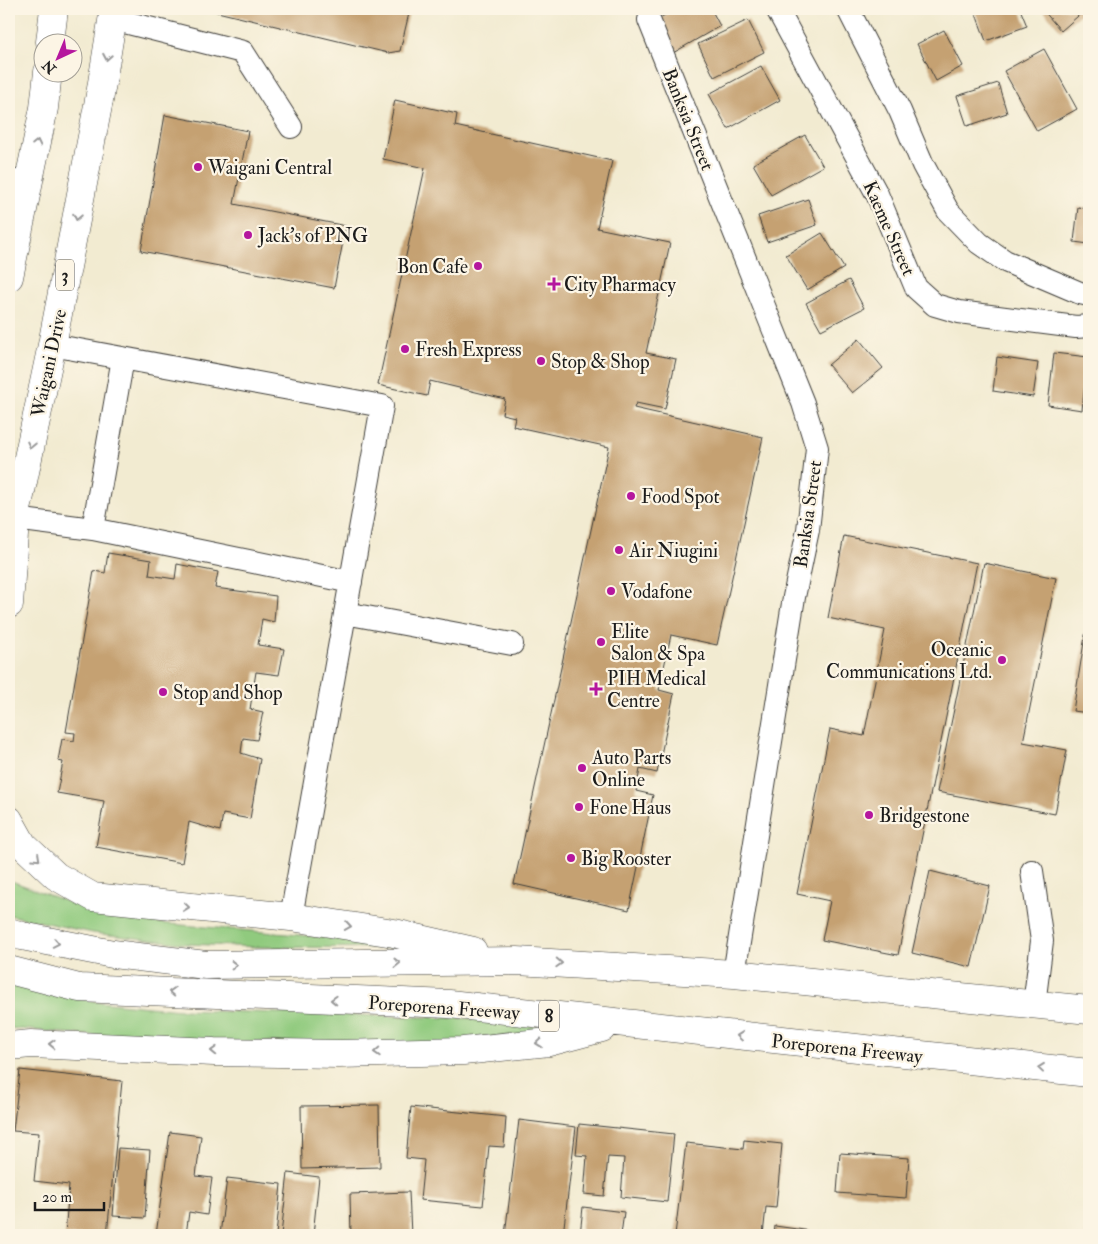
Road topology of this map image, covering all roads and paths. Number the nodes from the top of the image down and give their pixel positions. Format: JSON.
{"nodes":[{"id":1,"x":54,"y":9,"type":"edge"},
{"id":2,"x":777,"y":9,"type":"edge"},
{"id":3,"x":848,"y":9,"type":"edge"},
{"id":4,"x":113,"y":14,"type":"edge"},
{"id":5,"x":650,"y":20,"type":"dead end"},
{"id":6,"x":51,"y":32,"type":"edge"},
{"id":7,"x":47,"y":82,"type":"edge"},
{"id":8,"x":291,"y":127,"type":"dead end"},
{"id":9,"x":18,"y":182,"type":"edge"},
{"id":10,"x":9,"y":277,"type":"edge"},
{"id":11,"x":1089,"y":295,"type":"edge"},
{"id":12,"x":1089,"y":326,"type":"edge"},
{"id":13,"x":52,"y":345,"type":"junction"},
{"id":14,"x":123,"y":358,"type":"junction"},
{"id":15,"x":12,"y":529,"type":"edge"},
{"id":16,"x":93,"y":529,"type":"junction"},
{"id":17,"x":351,"y":582,"type":"junction"},
{"id":18,"x":9,"y":604,"type":"edge"},
{"id":19,"x":345,"y":613,"type":"junction"},
{"id":20,"x":512,"y":644,"type":"dead end"},
{"id":21,"x":9,"y":820,"type":"edge"},
{"id":22,"x":1032,"y":871,"type":"dead end"},
{"id":23,"x":292,"y":917,"type":"junction"},
{"id":24,"x":9,"y":932,"type":"edge"},
{"id":25,"x":517,"y":961,"type":"junction"},
{"id":26,"x":9,"y":970,"type":"edge"},
{"id":27,"x":734,"y":974,"type":"junction"},
{"id":28,"x":1034,"y":1005,"type":"junction"},
{"id":29,"x":1089,"y":1010,"type":"edge"},
{"id":30,"x":620,"y":1024,"type":"junction"},
{"id":31,"x":9,"y":1046,"type":"edge"},
{"id":32,"x":1089,"y":1073,"type":"edge"}],
"edges":[{"from":1,"to":6,"type":"highway"},
{"from":2,"to":12,"type":"street","name":"Kaeme Street"},
{"from":3,"to":11,"type":"street"},
{"from":4,"to":8,"type":"street"},
{"from":4,"to":13,"type":"highway","name":"Waigani Drive","number":"3","one_way":true},
{"from":5,"to":27,"type":"street","name":"Banksia Street"},
{"from":9,"to":7,"type":"highway","one_way":true},
{"from":9,"to":10,"type":"highway"},
{"from":13,"to":14,"type":"street"},
{"from":13,"to":15,"type":"highway","name":"Waigani Drive","number":"3","one_way":true},
{"from":14,"to":16,"type":"street"},
{"from":14,"to":17,"type":"street"},
{"from":15,"to":16,"type":"street"},
{"from":15,"to":18,"type":"highway","name":"Waigani Drive"},
{"from":16,"to":17,"type":"street"},
{"from":17,"to":19,"type":"street"},
{"from":19,"to":20,"type":"street"},
{"from":19,"to":23,"type":"street"},
{"from":21,"to":23,"type":"highway","one_way":true},
{"from":22,"to":28,"type":"street"},
{"from":23,"to":25,"type":"highway","one_way":true},
{"from":24,"to":25,"type":"highway","name":"Poreporena Freeway","one_way":true},
{"from":25,"to":27,"type":"highway","name":"Poreporena Freeway","one_way":true},
{"from":30,"to":26,"type":"highway","name":"Poreporena Freeway","number":"8","one_way":true},
{"from":27,"to":28,"type":"highway","name":"Poreporena Freeway"},
{"from":28,"to":29,"type":"highway","name":"Poreporena Freeway"},
{"from":30,"to":31,"type":"highway","one_way":true},
{"from":32,"to":30,"type":"highway","name":"Poreporena Freeway","number":"8","one_way":true}]}
